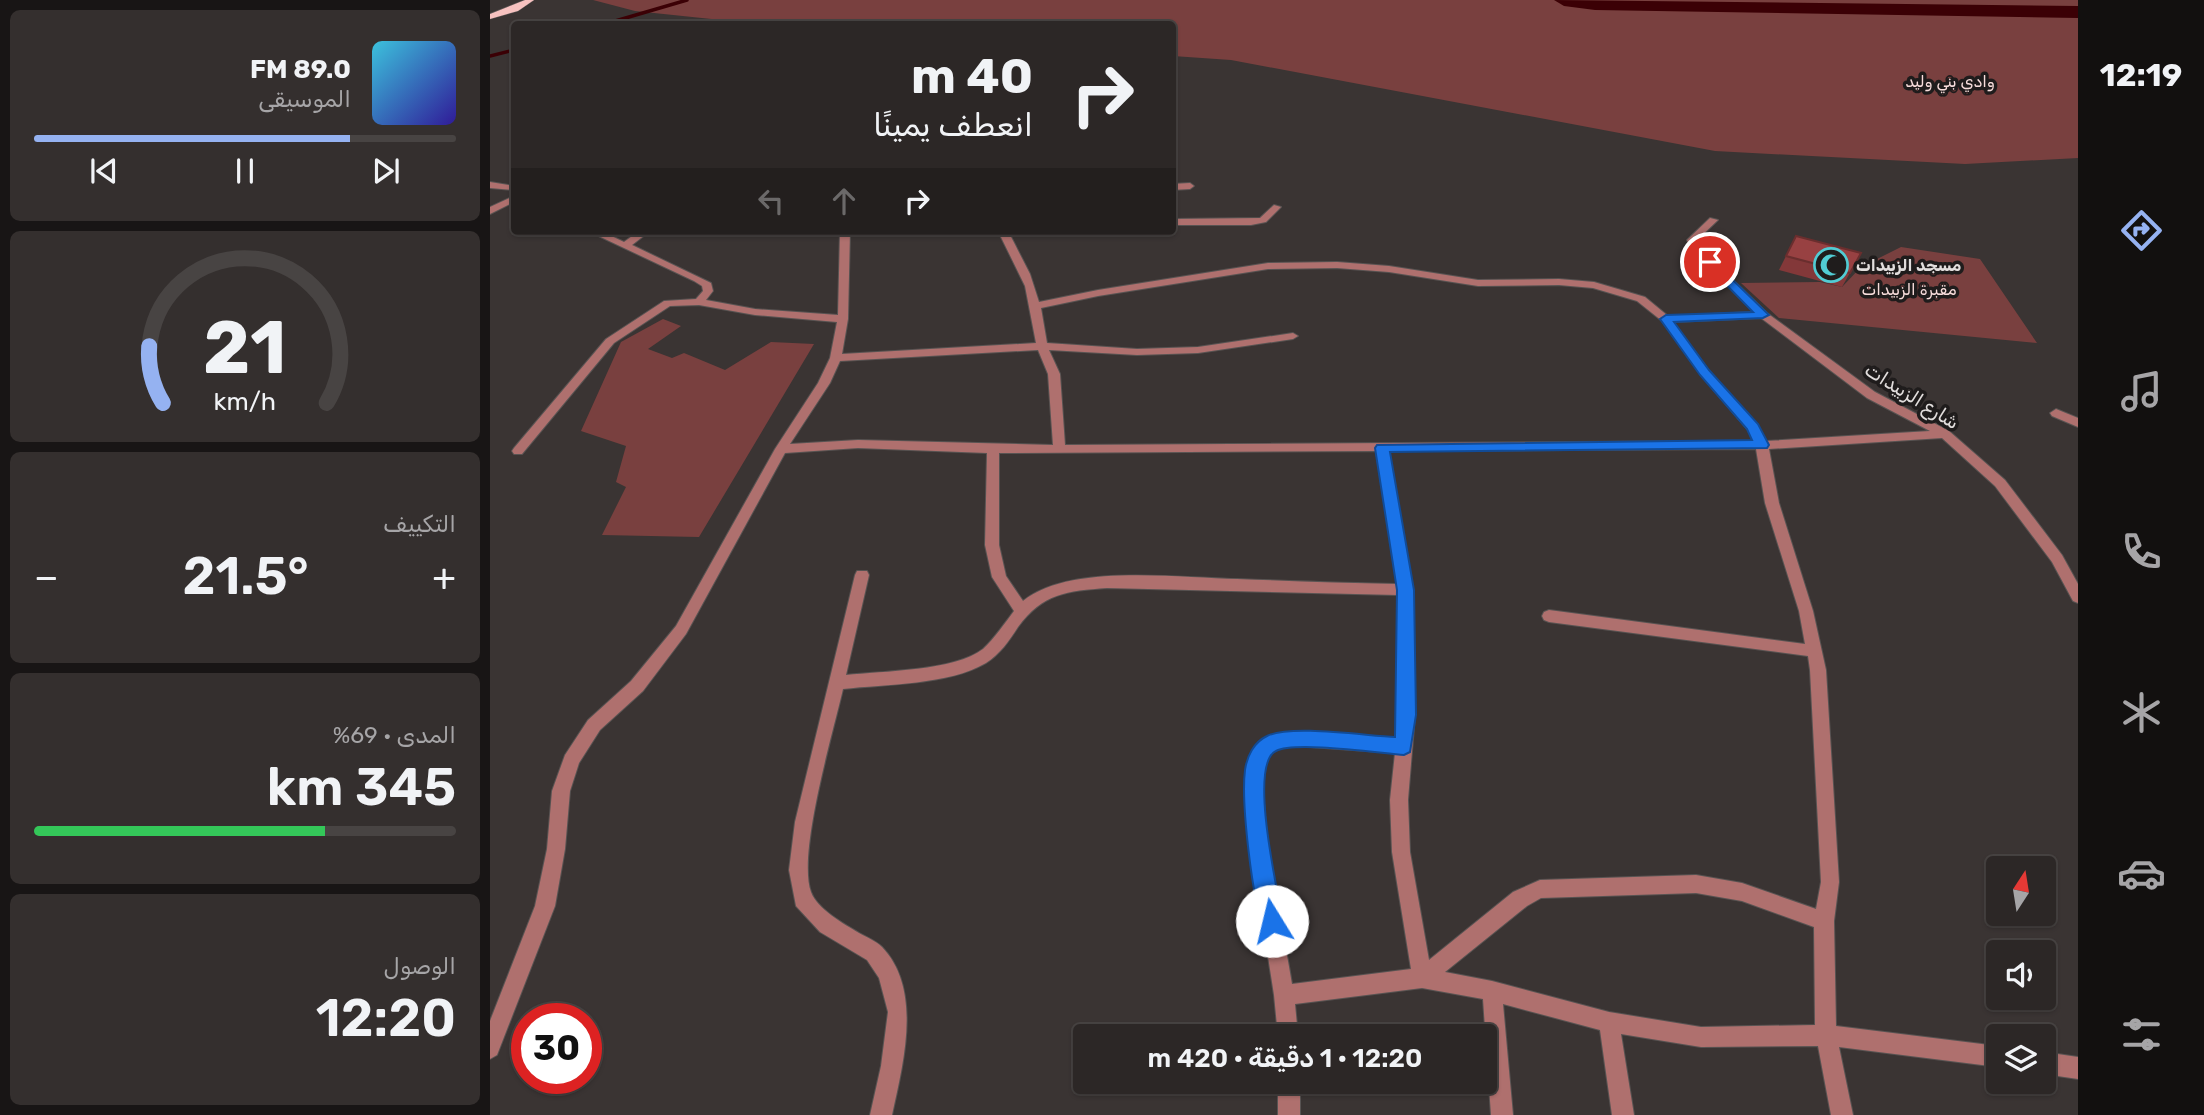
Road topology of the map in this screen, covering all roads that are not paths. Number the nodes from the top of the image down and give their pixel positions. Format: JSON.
{"nodes":[{"id":1,"x":530,"y":0,"type":"edge"},
{"id":2,"x":490,"y":17,"type":"edge"},
{"id":3,"x":490,"y":185,"type":"edge"},
{"id":4,"x":1190,"y":186,"type":"dead end"},
{"id":5,"x":1176,"y":187,"type":"edge"},
{"id":6,"x":511,"y":188,"type":"edge"},
{"id":7,"x":511,"y":200,"type":"edge"},
{"id":8,"x":1277,"y":206,"type":"dead end"},
{"id":9,"x":490,"y":210,"type":"edge"},
{"id":10,"x":511,"y":213,"type":"edge"},
{"id":11,"x":1713,"y":220,"type":"dead end"},
{"id":12,"x":1176,"y":222,"type":"edge"},
{"id":13,"x":602,"y":235,"type":"edge"},
{"id":14,"x":640,"y":235,"type":"edge"},
{"id":15,"x":845,"y":235,"type":"edge"},
{"id":16,"x":1005,"y":235,"type":"edge"},
{"id":17,"x":625,"y":246,"type":"junction"},
{"id":18,"x":699,"y":302,"type":"junction"},
{"id":19,"x":1037,"y":306,"type":"junction"},
{"id":20,"x":1763,"y":315,"type":"junction"},
{"id":21,"x":843,"y":319,"type":"junction"},
{"id":22,"x":1666,"y":319,"type":"junction"},
{"id":23,"x":1293,"y":337,"type":"dead end"},
{"id":24,"x":1042,"y":346,"type":"junction"},
{"id":25,"x":836,"y":358,"type":"junction"},
{"id":26,"x":2056,"y":413,"type":"dead end"},
{"id":27,"x":2078,"y":423,"type":"edge"},
{"id":28,"x":1945,"y":434,"type":"junction"},
{"id":29,"x":1762,"y":445,"type":"junction"},
{"id":30,"x":1382,"y":448,"type":"junction"},
{"id":31,"x":781,"y":449,"type":"junction"},
{"id":32,"x":993,"y":449,"type":"junction"},
{"id":33,"x":1059,"y":449,"type":"junction"},
{"id":34,"x":518,"y":451,"type":"dead end"},
{"id":35,"x":862,"y":575,"type":"dead end"},
{"id":36,"x":1405,"y":590,"type":"junction"},
{"id":37,"x":2078,"y":597,"type":"edge"},
{"id":38,"x":1021,"y":610,"type":"junction"},
{"id":39,"x":1549,"y":616,"type":"dead end"},
{"id":40,"x":1814,"y":650,"type":"junction"},
{"id":41,"x":837,"y":683,"type":"junction"},
{"id":42,"x":1404,"y":746,"type":"junction"},
{"id":43,"x":1824,"y":921,"type":"junction"},
{"id":44,"x":1422,"y":978,"type":"junction"},
{"id":45,"x":1492,"y":991,"type":"junction"},
{"id":46,"x":1284,"y":995,"type":"junction"},
{"id":47,"x":1609,"y":1022,"type":"junction"},
{"id":48,"x":1287,"y":1024,"type":"edge"},
{"id":49,"x":1826,"y":1035,"type":"junction"},
{"id":50,"x":490,"y":1048,"type":"edge"},
{"id":51,"x":1986,"y":1055,"type":"edge"},
{"id":52,"x":2056,"y":1065,"type":"edge"},
{"id":53,"x":2078,"y":1068,"type":"edge"},
{"id":54,"x":1289,"y":1094,"type":"edge"},
{"id":55,"x":881,"y":1115,"type":"edge"},
{"id":56,"x":1289,"y":1115,"type":"edge"},
{"id":57,"x":1502,"y":1115,"type":"edge"},
{"id":58,"x":1623,"y":1115,"type":"edge"},
{"id":59,"x":1842,"y":1115,"type":"edge"}],
"edges":[{"from":1,"to":2,"type":"main road"},
{"from":3,"to":6,"type":"street"},
{"from":4,"to":5,"type":"street"},
{"from":7,"to":9,"type":"street"},
{"from":8,"to":12,"type":"street"},
{"from":9,"to":10,"type":"street"},
{"from":11,"to":20,"type":"street","name":"شارع الزبيدات"},
{"from":13,"to":17,"type":"street"},
{"from":14,"to":17,"type":"street"},
{"from":15,"to":21,"type":"street"},
{"from":16,"to":19,"type":"street"},
{"from":17,"to":18,"type":"street"},
{"from":18,"to":21,"type":"street"},
{"from":18,"to":34,"type":"street"},
{"from":19,"to":22,"type":"street"},
{"from":19,"to":24,"type":"street"},
{"from":20,"to":22,"type":"street"},
{"from":20,"to":28,"type":"street","name":"شارع الزبيدات"},
{"from":21,"to":25,"type":"street"},
{"from":22,"to":29,"type":"street"},
{"from":23,"to":24,"type":"street"},
{"from":24,"to":25,"type":"street"},
{"from":24,"to":33,"type":"street"},
{"from":25,"to":31,"type":"street"},
{"from":26,"to":27,"type":"street"},
{"from":28,"to":29,"type":"street"},
{"from":28,"to":37,"type":"street","name":"شارع الزبيدات"},
{"from":29,"to":30,"type":"street"},
{"from":29,"to":40,"type":"street"},
{"from":30,"to":33,"type":"street"},
{"from":30,"to":36,"type":"street"},
{"from":31,"to":32,"type":"street"},
{"from":31,"to":50,"type":"street"},
{"from":32,"to":33,"type":"street"},
{"from":32,"to":38,"type":"street"},
{"from":35,"to":41,"type":"street"},
{"from":36,"to":38,"type":"street"},
{"from":36,"to":42,"type":"street"},
{"from":38,"to":41,"type":"street"},
{"from":39,"to":40,"type":"street"},
{"from":40,"to":43,"type":"street"},
{"from":41,"to":55,"type":"street"},
{"from":42,"to":44,"type":"street"},
{"from":42,"to":46,"type":"street"},
{"from":43,"to":44,"type":"street"},
{"from":43,"to":49,"type":"street"},
{"from":44,"to":45,"type":"street"},
{"from":44,"to":46,"type":"street"},
{"from":45,"to":47,"type":"street"},
{"from":45,"to":57,"type":"street"},
{"from":46,"to":48,"type":"street"},
{"from":47,"to":49,"type":"street"},
{"from":47,"to":58,"type":"street"},
{"from":49,"to":51,"type":"street"},
{"from":49,"to":59,"type":"street"},
{"from":52,"to":53,"type":"street"},
{"from":54,"to":56,"type":"street"}]}
